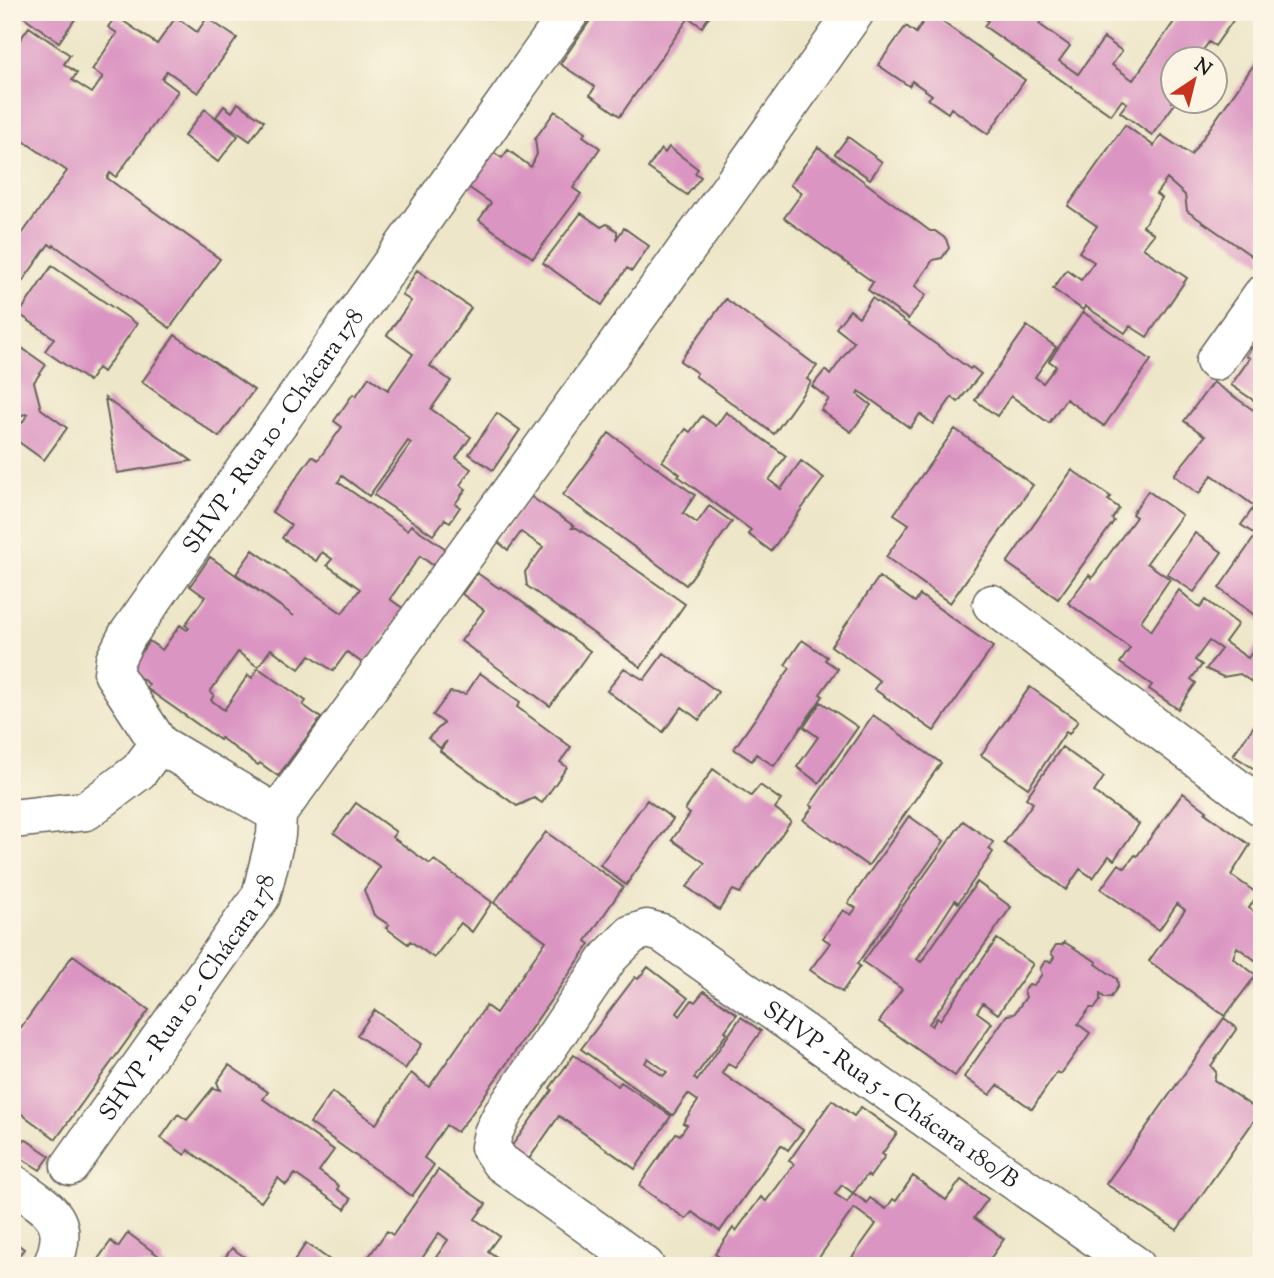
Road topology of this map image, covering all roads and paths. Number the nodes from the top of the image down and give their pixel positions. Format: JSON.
{"nodes":[{"id":1,"x":570,"y":12,"type":"edge"},
{"id":2,"x":855,"y":12,"type":"edge"},
{"id":3,"x":1262,"y":295,"type":"edge"},
{"id":4,"x":1215,"y":361,"type":"dead end"},
{"id":5,"x":992,"y":604,"type":"dead end"},
{"id":6,"x":159,"y":744,"type":"junction"},
{"id":7,"x":1262,"y":807,"type":"edge"},
{"id":8,"x":277,"y":814,"type":"junction"},
{"id":9,"x":12,"y":819,"type":"edge"},
{"id":10,"x":70,"y":1166,"type":"dead end"},
{"id":11,"x":12,"y":1183,"type":"edge"},
{"id":12,"x":52,"y":1266,"type":"edge"},
{"id":13,"x":645,"y":1266,"type":"edge"},
{"id":14,"x":1136,"y":1266,"type":"edge"}],
"edges":[{"from":1,"to":6,"type":"street","name":"SHVP - Rua 10 - Chácara 178"},
{"from":2,"to":8,"type":"street","name":"SHVP - Rua 10 - Chácara 178"},
{"from":3,"to":4,"type":"street"},
{"from":5,"to":7,"type":"street"},
{"from":6,"to":8,"type":"street","name":"SHVP - Rua 10 - Chácara 178"},
{"from":6,"to":9,"type":"street"},
{"from":8,"to":10,"type":"street","name":"SHVP - Rua 10 - Chácara 178"},
{"from":11,"to":12,"type":"street"},
{"from":13,"to":14,"type":"street","name":"SHVP - Rua 5 - Chácara 180/B"}]}
